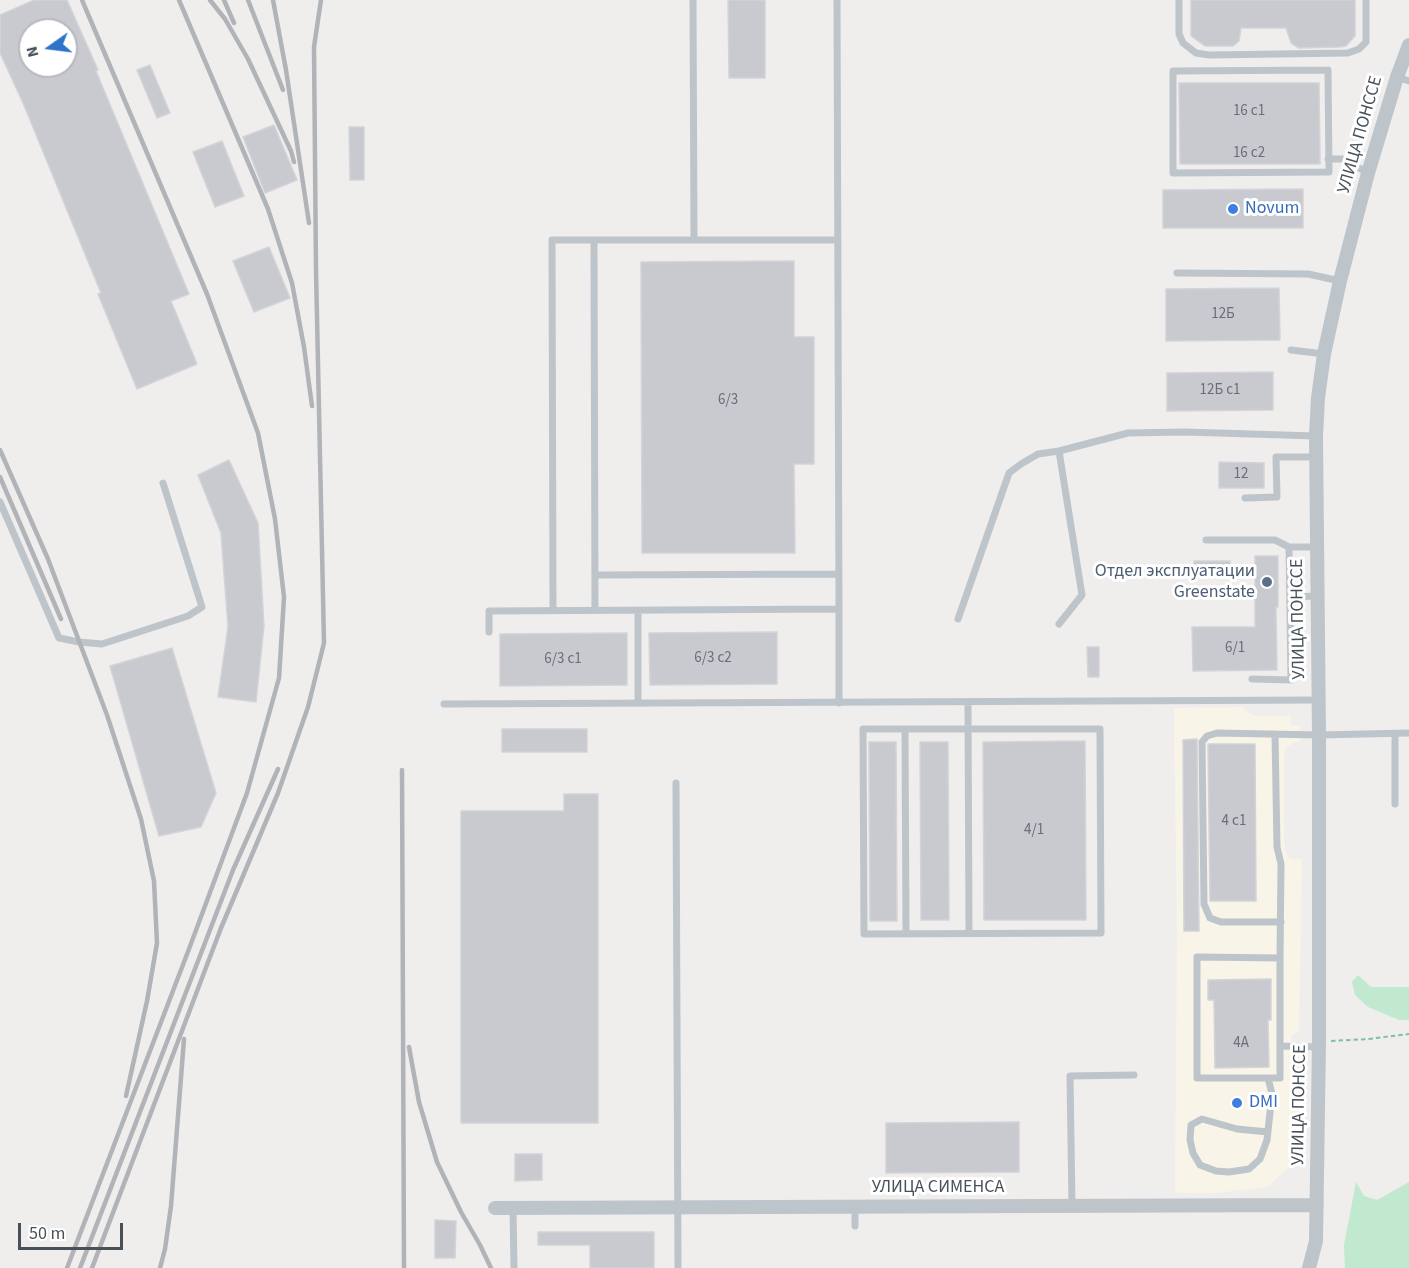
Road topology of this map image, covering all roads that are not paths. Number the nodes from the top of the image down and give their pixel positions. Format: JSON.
{"nodes":[{"id":1,"x":693,"y":0,"type":"edge"},
{"id":2,"x":837,"y":0,"type":"edge"},
{"id":3,"x":1179,"y":0,"type":"edge"},
{"id":4,"x":1366,"y":0,"type":"edge"},
{"id":5,"x":1409,"y":45,"type":"edge"},
{"id":6,"x":1403,"y":79,"type":"edge"},
{"id":7,"x":1329,"y":159,"type":"junction"},
{"id":8,"x":1368,"y":173,"type":"junction"},
{"id":9,"x":594,"y":240,"type":"junction"},
{"id":10,"x":694,"y":240,"type":"junction"},
{"id":11,"x":838,"y":240,"type":"junction"},
{"id":12,"x":1177,"y":273,"type":"dead end"},
{"id":13,"x":1340,"y":281,"type":"junction"},
{"id":14,"x":1292,"y":350,"type":"dead end"},
{"id":15,"x":1324,"y":354,"type":"junction"},
{"id":16,"x":1316,"y":436,"type":"junction"},
{"id":17,"x":1059,"y":451,"type":"junction"},
{"id":18,"x":1316,"y":457,"type":"junction"},
{"id":19,"x":163,"y":483,"type":"dead end"},
{"id":20,"x":1245,"y":498,"type":"dead end"},
{"id":21,"x":0,"y":502,"type":"edge"},
{"id":22,"x":1206,"y":540,"type":"dead end"},
{"id":23,"x":1289,"y":547,"type":"junction"},
{"id":24,"x":1317,"y":547,"type":"junction"},
{"id":25,"x":839,"y":574,"type":"junction"},
{"id":26,"x":595,"y":575,"type":"junction"},
{"id":27,"x":1317,"y":596,"type":"junction"},
{"id":28,"x":1290,"y":597,"type":"junction"},
{"id":29,"x":839,"y":609,"type":"junction"},
{"id":30,"x":553,"y":610,"type":"junction"},
{"id":31,"x":596,"y":610,"type":"junction"},
{"id":32,"x":638,"y":610,"type":"junction"},
{"id":33,"x":958,"y":620,"type":"dead end"},
{"id":34,"x":1059,"y":624,"type":"dead end"},
{"id":35,"x":489,"y":632,"type":"dead end"},
{"id":36,"x":1252,"y":679,"type":"dead end"},
{"id":37,"x":1318,"y":700,"type":"junction"},
{"id":38,"x":968,"y":702,"type":"junction"},
{"id":39,"x":638,"y":703,"type":"junction"},
{"id":40,"x":839,"y":703,"type":"junction"},
{"id":41,"x":444,"y":704,"type":"dead end"},
{"id":42,"x":905,"y":729,"type":"junction"},
{"id":43,"x":968,"y":729,"type":"junction"},
{"id":44,"x":1409,"y":733,"type":"edge"},
{"id":45,"x":1275,"y":734,"type":"junction"},
{"id":46,"x":1395,"y":734,"type":"junction"},
{"id":47,"x":1319,"y":735,"type":"junction"},
{"id":48,"x":676,"y":783,"type":"dead end"},
{"id":49,"x":1395,"y":804,"type":"dead end"},
{"id":50,"x":1281,"y":922,"type":"junction"},
{"id":51,"x":906,"y":934,"type":"junction"},
{"id":52,"x":969,"y":934,"type":"junction"},
{"id":53,"x":1280,"y":957,"type":"junction"},
{"id":54,"x":1319,"y":1045,"type":"junction"},
{"id":55,"x":1280,"y":1046,"type":"junction"},
{"id":56,"x":1134,"y":1075,"type":"dead end"},
{"id":57,"x":1268,"y":1078,"type":"junction"},
{"id":58,"x":1268,"y":1132,"type":"junction"},
{"id":59,"x":1317,"y":1205,"type":"junction"},
{"id":60,"x":855,"y":1206,"type":"junction"},
{"id":61,"x":1071,"y":1206,"type":"junction"},
{"id":62,"x":678,"y":1207,"type":"junction"},
{"id":63,"x":495,"y":1208,"type":"dead end"},
{"id":64,"x":513,"y":1208,"type":"junction"},
{"id":65,"x":855,"y":1226,"type":"dead end"},
{"id":66,"x":514,"y":1268,"type":"edge"},
{"id":67,"x":678,"y":1268,"type":"edge"},
{"id":68,"x":1310,"y":1268,"type":"edge"}],
"edges":[{"from":1,"to":10,"type":"lane"},
{"from":2,"to":11,"type":"lane"},
{"from":3,"to":4,"type":"lane"},
{"from":5,"to":6,"type":"street","name":"УЛИЦА ПОНССЕ"},
{"from":6,"to":8,"type":"street","name":"УЛИЦА ПОНССЕ"},
{"from":7,"to":7,"type":"lane"},
{"from":7,"to":8,"type":"lane"},
{"from":8,"to":13,"type":"street","name":"УЛИЦА ПОНССЕ"},
{"from":9,"to":10,"type":"lane"},
{"from":9,"to":26,"type":"lane"},
{"from":9,"to":30,"type":"lane"},
{"from":10,"to":11,"type":"lane"},
{"from":11,"to":25,"type":"lane"},
{"from":12,"to":13,"type":"lane"},
{"from":13,"to":15,"type":"street","name":"УЛИЦА ПОНССЕ"},
{"from":14,"to":15,"type":"lane"},
{"from":15,"to":16,"type":"street","name":"УЛИЦА ПОНССЕ"},
{"from":16,"to":17,"type":"lane"},
{"from":16,"to":18,"type":"street","name":"УЛИЦА ПОНССЕ"},
{"from":17,"to":33,"type":"lane"},
{"from":17,"to":34,"type":"lane"},
{"from":18,"to":20,"type":"lane"},
{"from":18,"to":24,"type":"street","name":"УЛИЦА ПОНССЕ"},
{"from":19,"to":21,"type":"lane"},
{"from":22,"to":23,"type":"lane"},
{"from":23,"to":24,"type":"lane"},
{"from":23,"to":28,"type":"lane"},
{"from":24,"to":27,"type":"street","name":"УЛИЦА ПОНССЕ"},
{"from":25,"to":26,"type":"lane"},
{"from":25,"to":29,"type":"lane"},
{"from":26,"to":31,"type":"lane"},
{"from":27,"to":28,"type":"lane"},
{"from":27,"to":37,"type":"street","name":"УЛИЦА ПОНССЕ"},
{"from":28,"to":36,"type":"lane"},
{"from":29,"to":32,"type":"lane"},
{"from":29,"to":40,"type":"lane"},
{"from":30,"to":31,"type":"lane"},
{"from":30,"to":35,"type":"lane"},
{"from":31,"to":32,"type":"lane"},
{"from":32,"to":39,"type":"lane"},
{"from":37,"to":38,"type":"lane"},
{"from":37,"to":47,"type":"street","name":"УЛИЦА ПОНССЕ"},
{"from":38,"to":40,"type":"lane"},
{"from":38,"to":43,"type":"lane"},
{"from":39,"to":40,"type":"lane"},
{"from":39,"to":41,"type":"lane"},
{"from":42,"to":43,"type":"lane"},
{"from":42,"to":51,"type":"lane"},
{"from":42,"to":51,"type":"lane"},
{"from":43,"to":52,"type":"lane"},
{"from":43,"to":52,"type":"lane"},
{"from":44,"to":46,"type":"lane"},
{"from":45,"to":47,"type":"lane"},
{"from":45,"to":50,"type":"lane"},
{"from":45,"to":50,"type":"lane"},
{"from":46,"to":47,"type":"lane"},
{"from":46,"to":49,"type":"lane"},
{"from":47,"to":54,"type":"street","name":"УЛИЦА ПОНССЕ"},
{"from":48,"to":62,"type":"lane"},
{"from":50,"to":53,"type":"lane"},
{"from":51,"to":52,"type":"lane"},
{"from":53,"to":55,"type":"lane"},
{"from":53,"to":57,"type":"lane"},
{"from":54,"to":55,"type":"lane"},
{"from":54,"to":59,"type":"street","name":"УЛИЦА ПОНССЕ"},
{"from":55,"to":57,"type":"lane"},
{"from":56,"to":61,"type":"lane"},
{"from":57,"to":58,"type":"lane"},
{"from":58,"to":58,"type":"lane"},
{"from":59,"to":61,"type":"street","name":"УЛИЦА СИМЕНСА"},
{"from":59,"to":68,"type":"street"},
{"from":60,"to":61,"type":"street","name":"УЛИЦА СИМЕНСА"},
{"from":60,"to":62,"type":"street","name":"УЛИЦА СИМЕНСА"},
{"from":60,"to":65,"type":"lane"},
{"from":62,"to":64,"type":"street","name":"УЛИЦА СИМЕНСА"},
{"from":62,"to":67,"type":"lane"},
{"from":63,"to":64,"type":"street","name":"УЛИЦА СИМЕНСА"},
{"from":64,"to":66,"type":"lane"}]}
